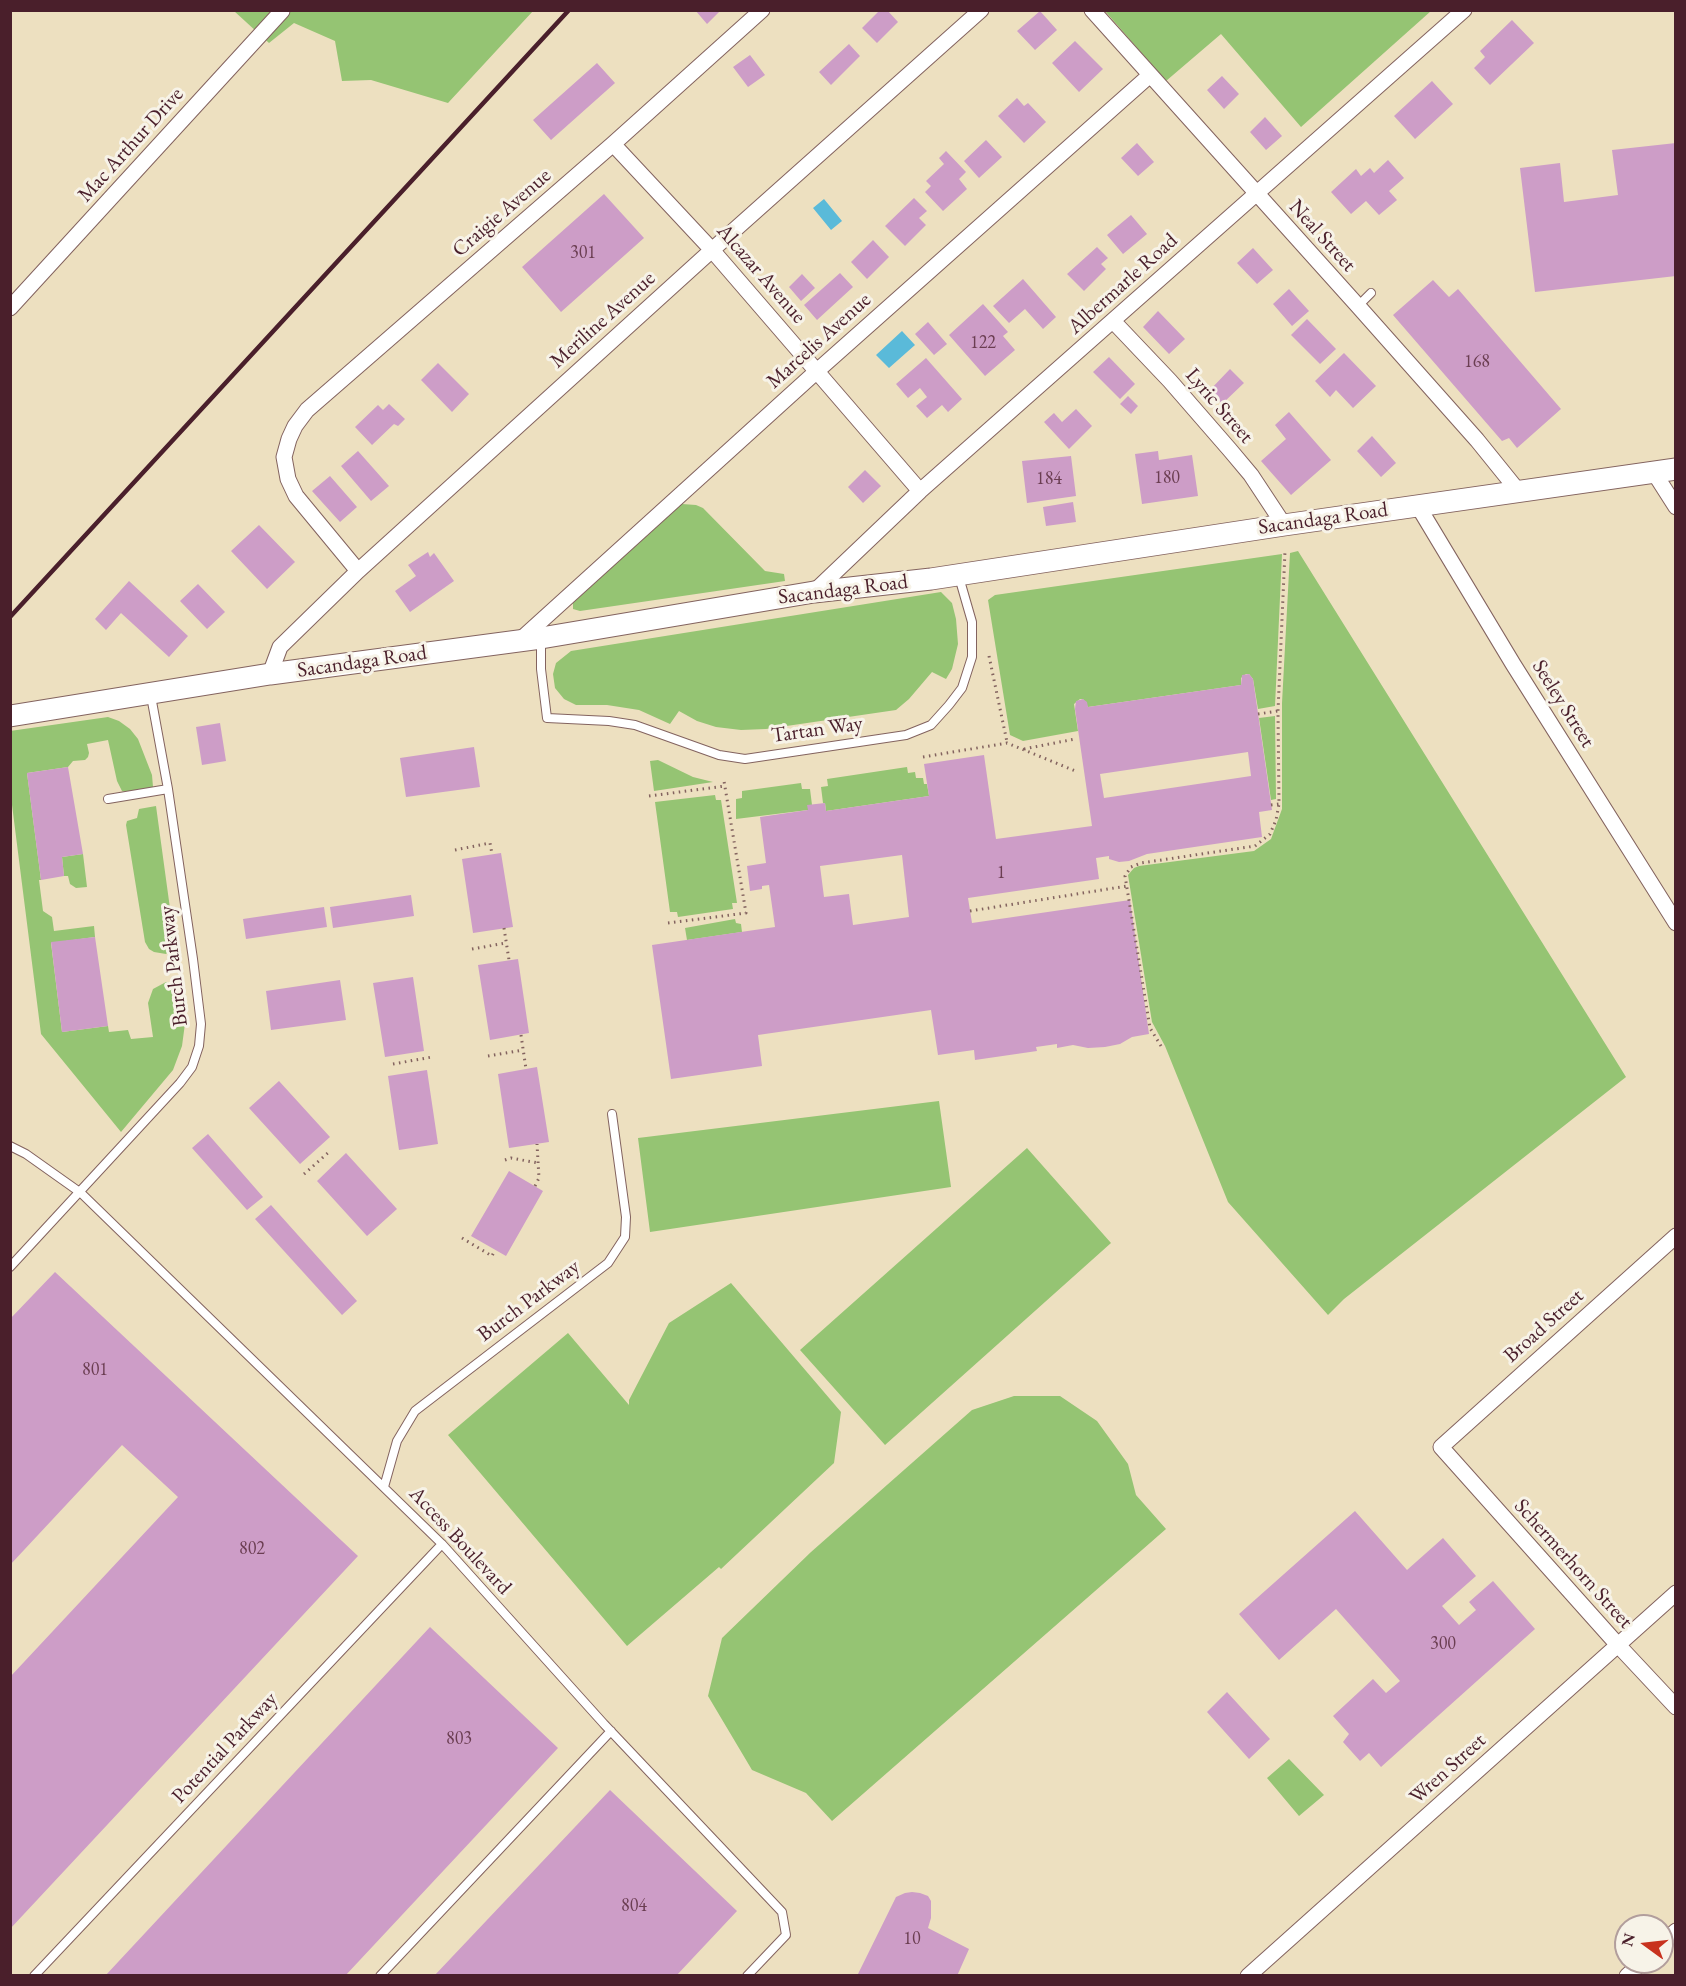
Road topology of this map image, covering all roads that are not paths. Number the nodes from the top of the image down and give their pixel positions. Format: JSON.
{"nodes":[{"id":1,"x":762,"y":10,"type":"edge"},
{"id":2,"x":981,"y":10,"type":"edge"},
{"id":3,"x":1092,"y":10,"type":"edge"},
{"id":4,"x":1464,"y":10,"type":"edge"},
{"id":5,"x":282,"y":11,"type":"edge"},
{"id":6,"x":1149,"y":76,"type":"junction"},
{"id":7,"x":613,"y":144,"type":"junction"},
{"id":8,"x":1256,"y":194,"type":"junction"},
{"id":9,"x":712,"y":250,"type":"junction"},
{"id":10,"x":1371,"y":293,"type":"dead end"},
{"id":11,"x":1358,"y":306,"type":"junction"},
{"id":12,"x":10,"y":308,"type":"edge"},
{"id":13,"x":1113,"y":321,"type":"junction"},
{"id":14,"x":817,"y":371,"type":"junction"},
{"id":15,"x":1676,"y":468,"type":"edge"},
{"id":16,"x":1653,"y":471,"type":"junction"},
{"id":17,"x":920,"y":491,"type":"junction"},
{"id":18,"x":1519,"y":492,"type":"junction"},
{"id":19,"x":1418,"y":506,"type":"junction"},
{"id":20,"x":1676,"y":507,"type":"edge"},
{"id":21,"x":1284,"y":525,"type":"junction"},
{"id":22,"x":358,"y":571,"type":"junction"},
{"id":23,"x":959,"y":575,"type":"junction"},
{"id":24,"x":814,"y":592,"type":"junction"},
{"id":25,"x":541,"y":638,"type":"junction"},
{"id":26,"x":519,"y":641,"type":"junction"},
{"id":27,"x":270,"y":674,"type":"junction"},
{"id":28,"x":151,"y":694,"type":"junction"},
{"id":29,"x":10,"y":716,"type":"edge"},
{"id":30,"x":168,"y":789,"type":"junction"},
{"id":31,"x":108,"y":799,"type":"dead end"},
{"id":32,"x":1676,"y":923,"type":"edge"},
{"id":33,"x":612,"y":1114,"type":"dead end"},
{"id":34,"x":10,"y":1146,"type":"edge"},
{"id":35,"x":81,"y":1193,"type":"junction"},
{"id":36,"x":1676,"y":1236,"type":"edge"},
{"id":37,"x":10,"y":1267,"type":"edge"},
{"id":38,"x":1441,"y":1447,"type":"joint"},
{"id":39,"x":384,"y":1487,"type":"junction"},
{"id":40,"x":442,"y":1544,"type":"junction"},
{"id":41,"x":1676,"y":1593,"type":"edge"},
{"id":42,"x":1617,"y":1644,"type":"junction"},
{"id":43,"x":1676,"y":1707,"type":"edge"},
{"id":44,"x":611,"y":1731,"type":"junction"},
{"id":45,"x":34,"y":1976,"type":"edge"},
{"id":46,"x":380,"y":1976,"type":"edge"},
{"id":47,"x":747,"y":1976,"type":"edge"},
{"id":48,"x":1248,"y":1976,"type":"edge"}],
"edges":[{"from":1,"to":7,"type":"street","name":"Craigie Avenue"},
{"from":2,"to":9,"type":"street","name":"Meriline Avenue"},
{"from":3,"to":6,"type":"street","name":"Neal Street"},
{"from":4,"to":8,"type":"street","name":"Albermarle Road"},
{"from":5,"to":12,"type":"street","name":"Mac Arthur Drive"},
{"from":6,"to":8,"type":"street","name":"Neal Street"},
{"from":6,"to":14,"type":"street","name":"Marcelis Avenue"},
{"from":7,"to":9,"type":"street","name":"Alcazar Avenue"},
{"from":7,"to":22,"type":"street","name":"Craigie Avenue"},
{"from":8,"to":11,"type":"street","name":"Neal Street"},
{"from":8,"to":13,"type":"street","name":"Albermarle Road"},
{"from":9,"to":14,"type":"street","name":"Alcazar Avenue"},
{"from":9,"to":22,"type":"street","name":"Meriline Avenue"},
{"from":10,"to":11,"type":"lane"},
{"from":11,"to":18,"type":"street","name":"Neal Street"},
{"from":13,"to":17,"type":"street","name":"Albermarle Road"},
{"from":13,"to":21,"type":"street","name":"Lyric Street"},
{"from":14,"to":17,"type":"street","name":"Alcazar Avenue"},
{"from":14,"to":26,"type":"street","name":"Marcelis Avenue"},
{"from":15,"to":16,"type":"main road","name":"Sacandaga Road"},
{"from":16,"to":18,"type":"main road","name":"Sacandaga Road"},
{"from":16,"to":20,"type":"street"},
{"from":17,"to":24,"type":"street","name":"Albermarle Road"},
{"from":18,"to":19,"type":"main road","name":"Sacandaga Road"},
{"from":19,"to":21,"type":"main road","name":"Sacandaga Road"},
{"from":19,"to":32,"type":"street","name":"Seeley Street"},
{"from":21,"to":23,"type":"main road","name":"Sacandaga Road"},
{"from":22,"to":27,"type":"street","name":"Meriline Avenue"},
{"from":23,"to":24,"type":"main road","name":"Sacandaga Road"},
{"from":23,"to":25,"type":"lane","name":"Tartan Way"},
{"from":24,"to":25,"type":"main road","name":"Sacandaga Road"},
{"from":25,"to":26,"type":"main road","name":"Sacandaga Road"},
{"from":26,"to":27,"type":"main road","name":"Sacandaga Road"},
{"from":27,"to":28,"type":"main road","name":"Sacandaga Road"},
{"from":28,"to":29,"type":"main road","name":"Sacandaga Road"},
{"from":28,"to":30,"type":"lane","name":"Burch Parkway"},
{"from":30,"to":31,"type":"lane"},
{"from":30,"to":35,"type":"lane","name":"Burch Parkway"},
{"from":33,"to":39,"type":"lane","name":"Burch Parkway"},
{"from":34,"to":35,"type":"lane","name":"Access Boulevard"},
{"from":35,"to":37,"type":"lane","name":"Burch Parkway"},
{"from":35,"to":39,"type":"lane","name":"Access Boulevard"},
{"from":36,"to":38,"type":"street","name":"Broad Street"},
{"from":38,"to":42,"type":"street","name":"Schermerhorn Street"},
{"from":39,"to":40,"type":"lane","name":"Access Boulevard"},
{"from":40,"to":44,"type":"lane","name":"Access Boulevard"},
{"from":40,"to":45,"type":"lane","name":"Potential Parkway"},
{"from":41,"to":42,"type":"street","name":"Wren Street"},
{"from":42,"to":43,"type":"street","name":"Schermerhorn Street"},
{"from":42,"to":48,"type":"street","name":"Wren Street"},
{"from":44,"to":46,"type":"lane"},
{"from":44,"to":47,"type":"lane","name":"Access Boulevard"}]}
